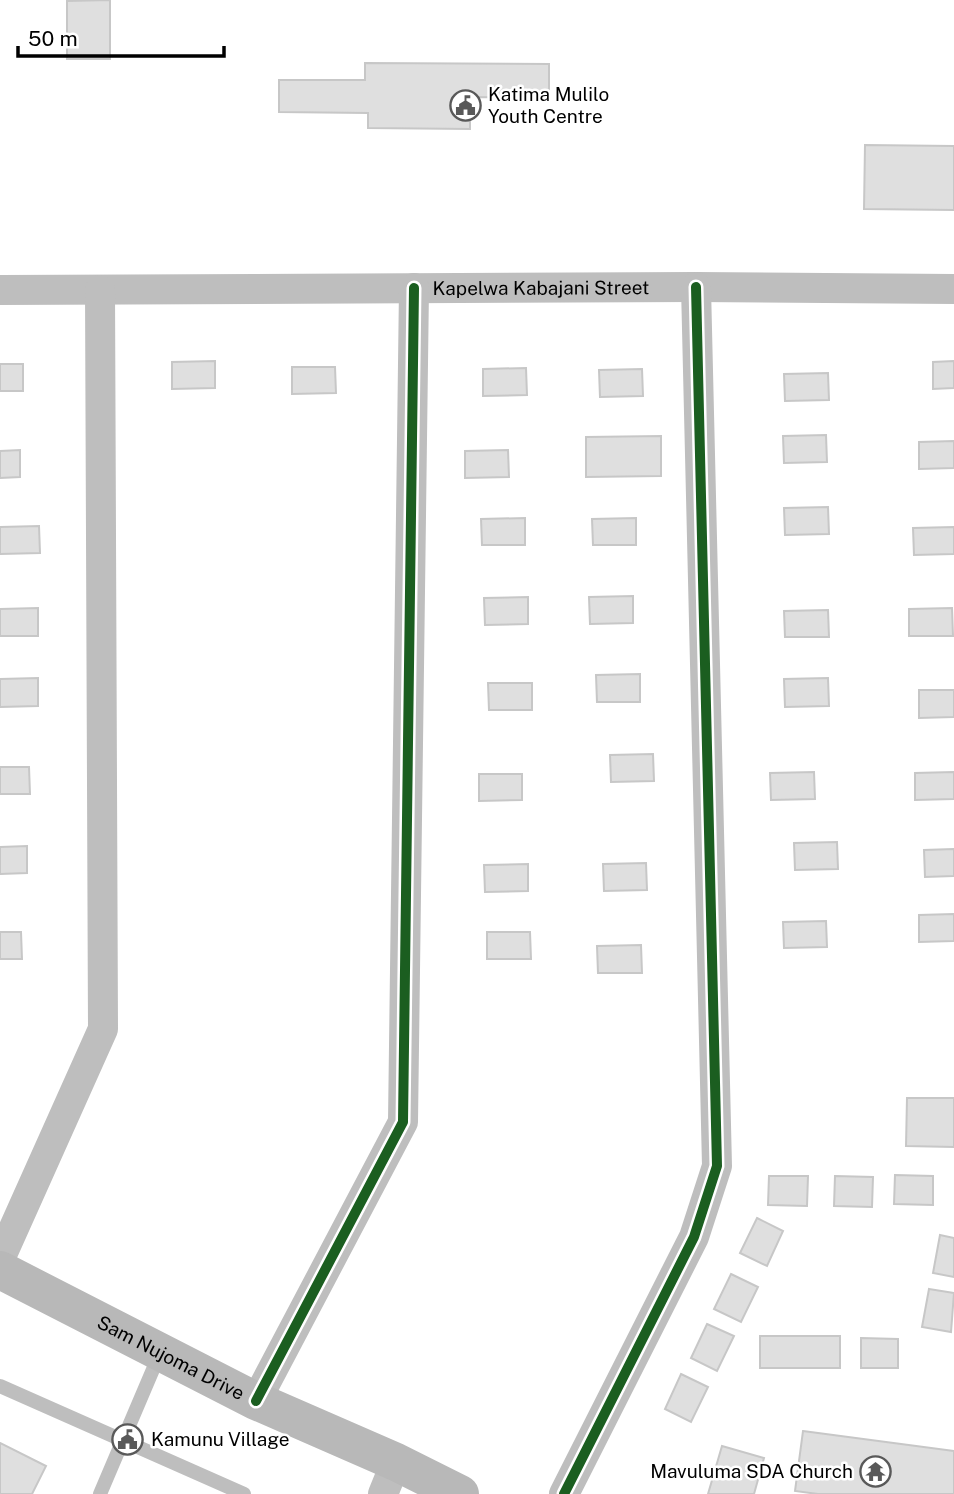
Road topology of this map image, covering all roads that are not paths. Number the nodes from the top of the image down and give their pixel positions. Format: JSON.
{"nodes":[{"id":1,"x":696,"y":287,"type":"junction"},
{"id":2,"x":414,"y":288,"type":"junction"},
{"id":3,"x":954,"y":289,"type":"edge"},
{"id":4,"x":0,"y":290,"type":"edge"},
{"id":5,"x":100,"y":290,"type":"junction"},
{"id":6,"x":0,"y":1259,"type":"edge"},
{"id":7,"x":0,"y":1270,"type":"edge"},
{"id":8,"x":160,"y":1352,"type":"junction"},
{"id":9,"x":0,"y":1386,"type":"edge"},
{"id":10,"x":256,"y":1401,"type":"junction"},
{"id":11,"x":123,"y":1442,"type":"junction"},
{"id":12,"x":390,"y":1478,"type":"edge"},
{"id":13,"x":100,"y":1494,"type":"edge"},
{"id":14,"x":244,"y":1494,"type":"edge"},
{"id":15,"x":460,"y":1494,"type":"edge"},
{"id":16,"x":564,"y":1494,"type":"edge"}],
"edges":[{"from":1,"to":2,"type":"street","name":"Kapelwa Kabajani Street"},
{"from":1,"to":3,"type":"street","name":"Kapelwa Kabajani Street"},
{"from":1,"to":16,"type":"street"},
{"from":2,"to":5,"type":"street","name":"Kapelwa Kabajani Street"},
{"from":2,"to":10,"type":"street"},
{"from":4,"to":5,"type":"street","name":"Kapelwa Kabajani Street"},
{"from":5,"to":6,"type":"street"},
{"from":7,"to":8,"type":"street","name":"Sam Nujoma Drive"},
{"from":8,"to":10,"type":"street","name":"Sam Nujoma Drive"},
{"from":8,"to":11,"type":"lane"},
{"from":9,"to":11,"type":"lane"},
{"from":10,"to":12,"type":"street","name":"Sam Nujoma Drive"},
{"from":11,"to":13,"type":"lane"},
{"from":11,"to":14,"type":"lane"},
{"from":12,"to":15,"type":"street","name":"Sam Nujoma Drive"}]}
